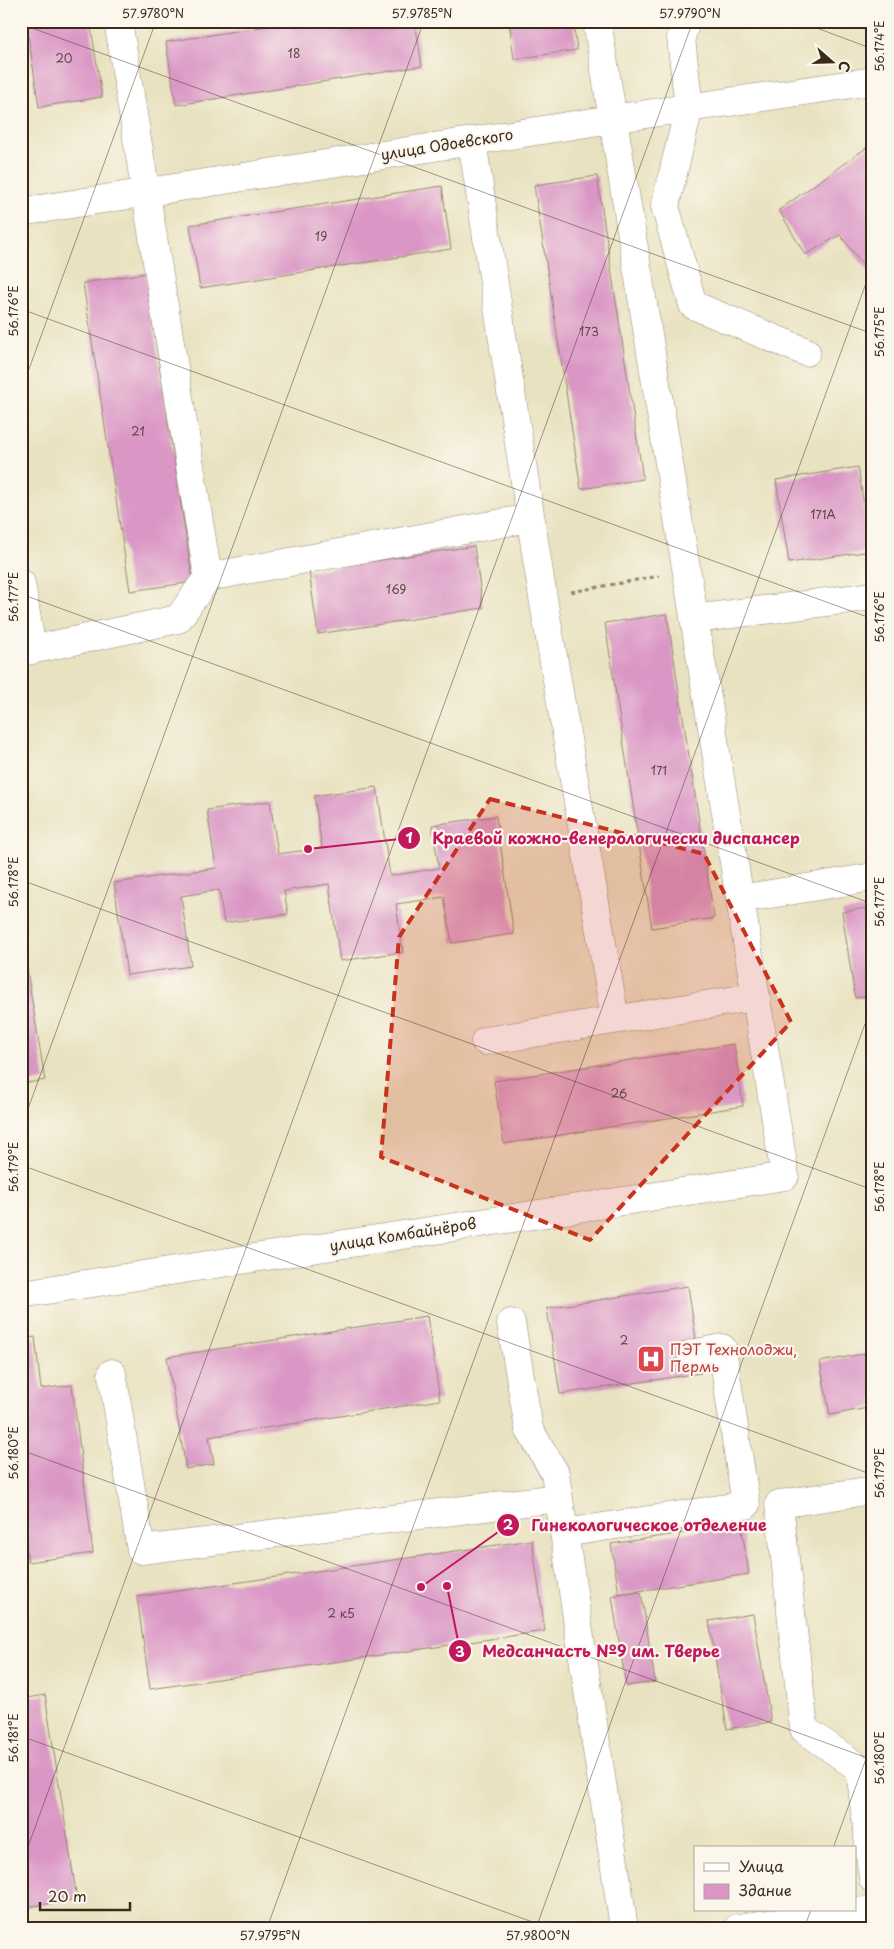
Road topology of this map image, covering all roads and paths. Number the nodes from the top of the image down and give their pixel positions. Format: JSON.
{"nodes":[{"id":1,"x":118,"y":21,"type":"edge"},
{"id":2,"x":596,"y":21,"type":"edge"},
{"id":3,"x":686,"y":21,"type":"edge"},
{"id":4,"x":873,"y":81,"type":"edge"},
{"id":5,"x":689,"y":108,"type":"junction"},
{"id":6,"x":612,"y":119,"type":"junction"},
{"id":7,"x":472,"y":141,"type":"junction"},
{"id":8,"x":145,"y":192,"type":"junction"},
{"id":9,"x":21,"y":212,"type":"edge"},
{"id":10,"x":806,"y":352,"type":"dead end"},
{"id":11,"x":530,"y":518,"type":"junction"},
{"id":12,"x":686,"y":571,"type":"junction"},
{"id":13,"x":208,"y":577,"type":"junction"},
{"id":14,"x":21,"y":583,"type":"edge"},
{"id":15,"x":873,"y":596,"type":"edge"},
{"id":16,"x":543,"y":598,"type":"junction"},
{"id":17,"x":694,"y":619,"type":"junction"},
{"id":18,"x":27,"y":651,"type":"edge"},
{"id":19,"x":873,"y":877,"type":"edge"},
{"id":20,"x":740,"y":899,"type":"junction"},
{"id":21,"x":754,"y":997,"type":"junction"},
{"id":22,"x":615,"y":1019,"type":"junction"},
{"id":23,"x":485,"y":1041,"type":"dead end"},
{"id":24,"x":21,"y":1294,"type":"edge"},
{"id":25,"x":510,"y":1323,"type":"dead end"},
{"id":26,"x":690,"y":1354,"type":"dead end"},
{"id":27,"x":112,"y":1373,"type":"dead end"},
{"id":28,"x":873,"y":1490,"type":"edge"},
{"id":29,"x":558,"y":1498,"type":"junction"},
{"id":30,"x":564,"y":1533,"type":"junction"},
{"id":31,"x":873,"y":1879,"type":"edge"},
{"id":32,"x":873,"y":1910,"type":"edge"},
{"id":33,"x":624,"y":1928,"type":"edge"},
{"id":34,"x":738,"y":1928,"type":"edge"}],
"edges":[{"from":1,"to":8,"type":"street"},
{"from":2,"to":6,"type":"street"},
{"from":3,"to":5,"type":"street"},
{"from":4,"to":5,"type":"street","name":"улица Одоевского"},
{"from":5,"to":6,"type":"street","name":"улица Одоевского"},
{"from":5,"to":10,"type":"street"},
{"from":6,"to":7,"type":"street","name":"улица Одоевского"},
{"from":6,"to":12,"type":"street"},
{"from":7,"to":8,"type":"street","name":"улица Одоевского"},
{"from":7,"to":11,"type":"street"},
{"from":8,"to":9,"type":"street","name":"улица Одоевского"},
{"from":8,"to":13,"type":"street"},
{"from":11,"to":13,"type":"street"},
{"from":11,"to":16,"type":"street"},
{"from":12,"to":16,"type":"path"},
{"from":12,"to":17,"type":"street"},
{"from":13,"to":18,"type":"street"},
{"from":14,"to":18,"type":"street"},
{"from":15,"to":17,"type":"street"},
{"from":16,"to":22,"type":"street"},
{"from":17,"to":20,"type":"street"},
{"from":19,"to":20,"type":"street"},
{"from":20,"to":21,"type":"street"},
{"from":21,"to":22,"type":"street"},
{"from":21,"to":24,"type":"street","name":"улица Комбайнёров"},
{"from":22,"to":23,"type":"street"},
{"from":25,"to":29,"type":"street"},
{"from":26,"to":30,"type":"street"},
{"from":27,"to":29,"type":"street"},
{"from":28,"to":31,"type":"street"},
{"from":29,"to":30,"type":"street"},
{"from":30,"to":33,"type":"street"},
{"from":32,"to":34,"type":"street"}]}
